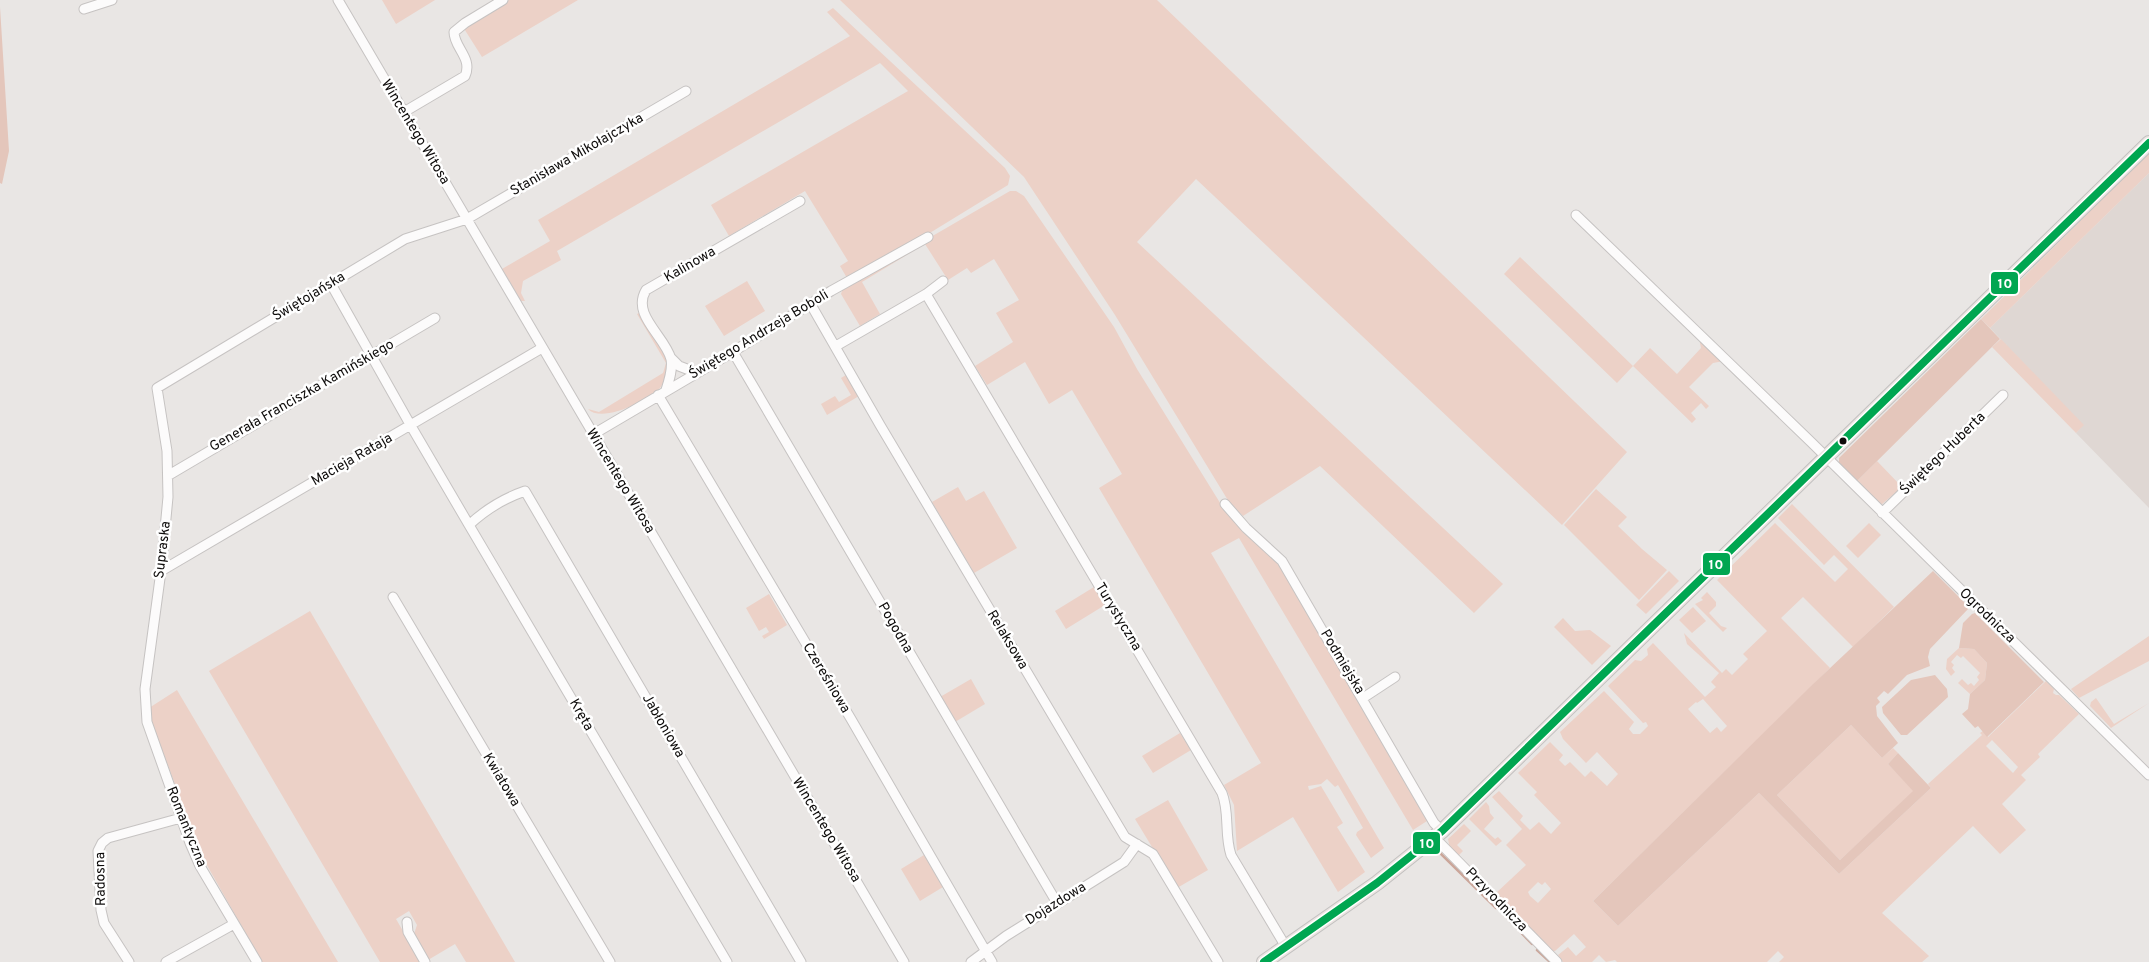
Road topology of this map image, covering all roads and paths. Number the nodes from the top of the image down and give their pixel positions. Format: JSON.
{"nodes":[{"id":1,"x":112,"y":0,"type":"edge"},
{"id":2,"x":339,"y":0,"type":"edge"},
{"id":3,"x":503,"y":0,"type":"edge"},
{"id":4,"x":84,"y":9,"type":"dead end"},
{"id":5,"x":686,"y":90,"type":"dead end"},
{"id":6,"x":404,"y":112,"type":"junction"},
{"id":7,"x":2149,"y":142,"type":"edge"},
{"id":8,"x":800,"y":201,"type":"dead end"},
{"id":9,"x":1576,"y":216,"type":"dead end"},
{"id":10,"x":467,"y":219,"type":"junction"},
{"id":11,"x":928,"y":237,"type":"dead end"},
{"id":12,"x":943,"y":281,"type":"dead end"},
{"id":13,"x":331,"y":284,"type":"junction"},
{"id":14,"x":926,"y":294,"type":"junction"},
{"id":15,"x":810,"y":303,"type":"junction"},
{"id":16,"x":435,"y":318,"type":"dead end"},
{"id":17,"x":836,"y":346,"type":"junction"},
{"id":18,"x":542,"y":348,"type":"junction"},
{"id":19,"x":733,"y":352,"type":"junction"},
{"id":20,"x":371,"y":355,"type":"junction"},
{"id":21,"x":671,"y":358,"type":"junction"},
{"id":22,"x":697,"y":373,"type":"junction"},
{"id":23,"x":157,"y":388,"type":"joint"},
{"id":24,"x":662,"y":392,"type":"junction"},
{"id":25,"x":2003,"y":395,"type":"dead end"},
{"id":26,"x":411,"y":426,"type":"junction"},
{"id":27,"x":592,"y":435,"type":"junction"},
{"id":28,"x":1826,"y":457,"type":"junction"},
{"id":29,"x":169,"y":475,"type":"junction"},
{"id":30,"x":1225,"y":504,"type":"dead end"},
{"id":31,"x":1882,"y":513,"type":"junction"},
{"id":32,"x":470,"y":525,"type":"junction"},
{"id":33,"x":161,"y":571,"type":"junction"},
{"id":34,"x":393,"y":597,"type":"dead end"},
{"id":35,"x":1395,"y":677,"type":"dead end"},
{"id":36,"x":1363,"y":698,"type":"junction"},
{"id":37,"x":145,"y":712,"type":"joint"},
{"id":38,"x":2149,"y":775,"type":"edge"},
{"id":39,"x":181,"y":818,"type":"junction"},
{"id":40,"x":1439,"y":835,"type":"junction"},
{"id":41,"x":1138,"y":844,"type":"junction"},
{"id":42,"x":1057,"y":903,"type":"junction"},
{"id":43,"x":407,"y":922,"type":"dead end"},
{"id":44,"x":234,"y":924,"type":"junction"},
{"id":45,"x":1286,"y":947,"type":"junction"},
{"id":46,"x":986,"y":950,"type":"junction"},
{"id":47,"x":130,"y":962,"type":"edge"},
{"id":48,"x":166,"y":962,"type":"edge"},
{"id":49,"x":257,"y":962,"type":"edge"},
{"id":50,"x":425,"y":962,"type":"edge"},
{"id":51,"x":610,"y":962,"type":"edge"},
{"id":52,"x":727,"y":962,"type":"edge"},
{"id":53,"x":801,"y":962,"type":"edge"},
{"id":54,"x":904,"y":962,"type":"edge"},
{"id":55,"x":971,"y":962,"type":"edge"},
{"id":56,"x":992,"y":962,"type":"edge"},
{"id":57,"x":1218,"y":962,"type":"edge"},
{"id":58,"x":1264,"y":962,"type":"edge"},
{"id":59,"x":1557,"y":962,"type":"edge"}],
"edges":[{"from":1,"to":4,"type":"street"},
{"from":2,"to":6,"type":"street","name":"Wincentego Witosa"},
{"from":3,"to":6,"type":"street"},
{"from":5,"to":10,"type":"street","name":"Stanisława Mikołajczyka"},
{"from":6,"to":10,"type":"street","name":"Wincentego Witosa"},
{"from":7,"to":28,"type":"main road"},
{"from":8,"to":21,"type":"street","name":"Kalinowa"},
{"from":9,"to":28,"type":"street","name":"Ogrodnicza"},
{"from":10,"to":13,"type":"street","name":"Świętojańska"},
{"from":10,"to":18,"type":"street","name":"Wincentego Witosa"},
{"from":11,"to":15,"type":"street","name":"Świętego Andrzeja Boboli"},
{"from":12,"to":14,"type":"street"},
{"from":13,"to":20,"type":"street","name":"Kręta"},
{"from":13,"to":23,"type":"street","name":"Świętojańska"},
{"from":14,"to":17,"type":"street"},
{"from":14,"to":45,"type":"street","name":"Turystyczna"},
{"from":15,"to":17,"type":"street","name":"Relaksowa"},
{"from":15,"to":19,"type":"street","name":"Świętego Andrzeja Boboli"},
{"from":16,"to":20,"type":"street","name":"Generała Franciszka Kamińskiego"},
{"from":17,"to":41,"type":"street","name":"Relaksowa"},
{"from":18,"to":26,"type":"street","name":"Macieja Rataja"},
{"from":18,"to":27,"type":"street","name":"Wincentego Witosa"},
{"from":19,"to":22,"type":"street","name":"Świętego Andrzeja Boboli"},
{"from":19,"to":42,"type":"street","name":"Pogodna"},
{"from":20,"to":26,"type":"street","name":"Kręta"},
{"from":20,"to":29,"type":"street","name":"Generała Franciszka Kamińskiego"},
{"from":21,"to":22,"type":"street","name":"Kalinowa"},
{"from":21,"to":24,"type":"street"},
{"from":22,"to":24,"type":"street","name":"Świętego Andrzeja Boboli"},
{"from":23,"to":29,"type":"street","name":"Supraska"},
{"from":24,"to":27,"type":"street","name":"Świętego Andrzeja Boboli"},
{"from":24,"to":46,"type":"street","name":"Czereśniowa"},
{"from":25,"to":31,"type":"street","name":"Świętego Huberta"},
{"from":26,"to":32,"type":"street","name":"Kręta"},
{"from":26,"to":33,"type":"street","name":"Macieja Rataja"},
{"from":27,"to":54,"type":"street","name":"Wincentego Witosa"},
{"from":28,"to":31,"type":"street","name":"Ogrodnicza"},
{"from":28,"to":40,"type":"main road"},
{"from":29,"to":33,"type":"street","name":"Supraska"},
{"from":30,"to":36,"type":"street","name":"Podmiejska"},
{"from":31,"to":38,"type":"street","name":"Ogrodnicza"},
{"from":32,"to":52,"type":"street","name":"Kręta"},
{"from":32,"to":53,"type":"street","name":"Jabłoniowa"},
{"from":33,"to":37,"type":"street","name":"Supraska"},
{"from":34,"to":51,"type":"street","name":"Kwiatowa"},
{"from":35,"to":36,"type":"street"},
{"from":36,"to":40,"type":"street","name":"Podmiejska"},
{"from":37,"to":39,"type":"street","name":"Romantyczna"},
{"from":39,"to":44,"type":"street","name":"Romantyczna"},
{"from":39,"to":47,"type":"street","name":"Radosna"},
{"from":40,"to":45,"type":"main road"},
{"from":40,"to":59,"type":"street","name":"Przyrodnicza"},
{"from":41,"to":42,"type":"street","name":"Dojazdowa"},
{"from":41,"to":57,"type":"street","name":"Relaksowa"},
{"from":42,"to":46,"type":"street","name":"Dojazdowa"},
{"from":43,"to":50,"type":"street"},
{"from":44,"to":48,"type":"street"},
{"from":44,"to":49,"type":"street","name":"Romantyczna"},
{"from":45,"to":58,"type":"main road"},
{"from":46,"to":55,"type":"street","name":"Dojazdowa"},
{"from":46,"to":56,"type":"street","name":"Czereśniowa"}]}
